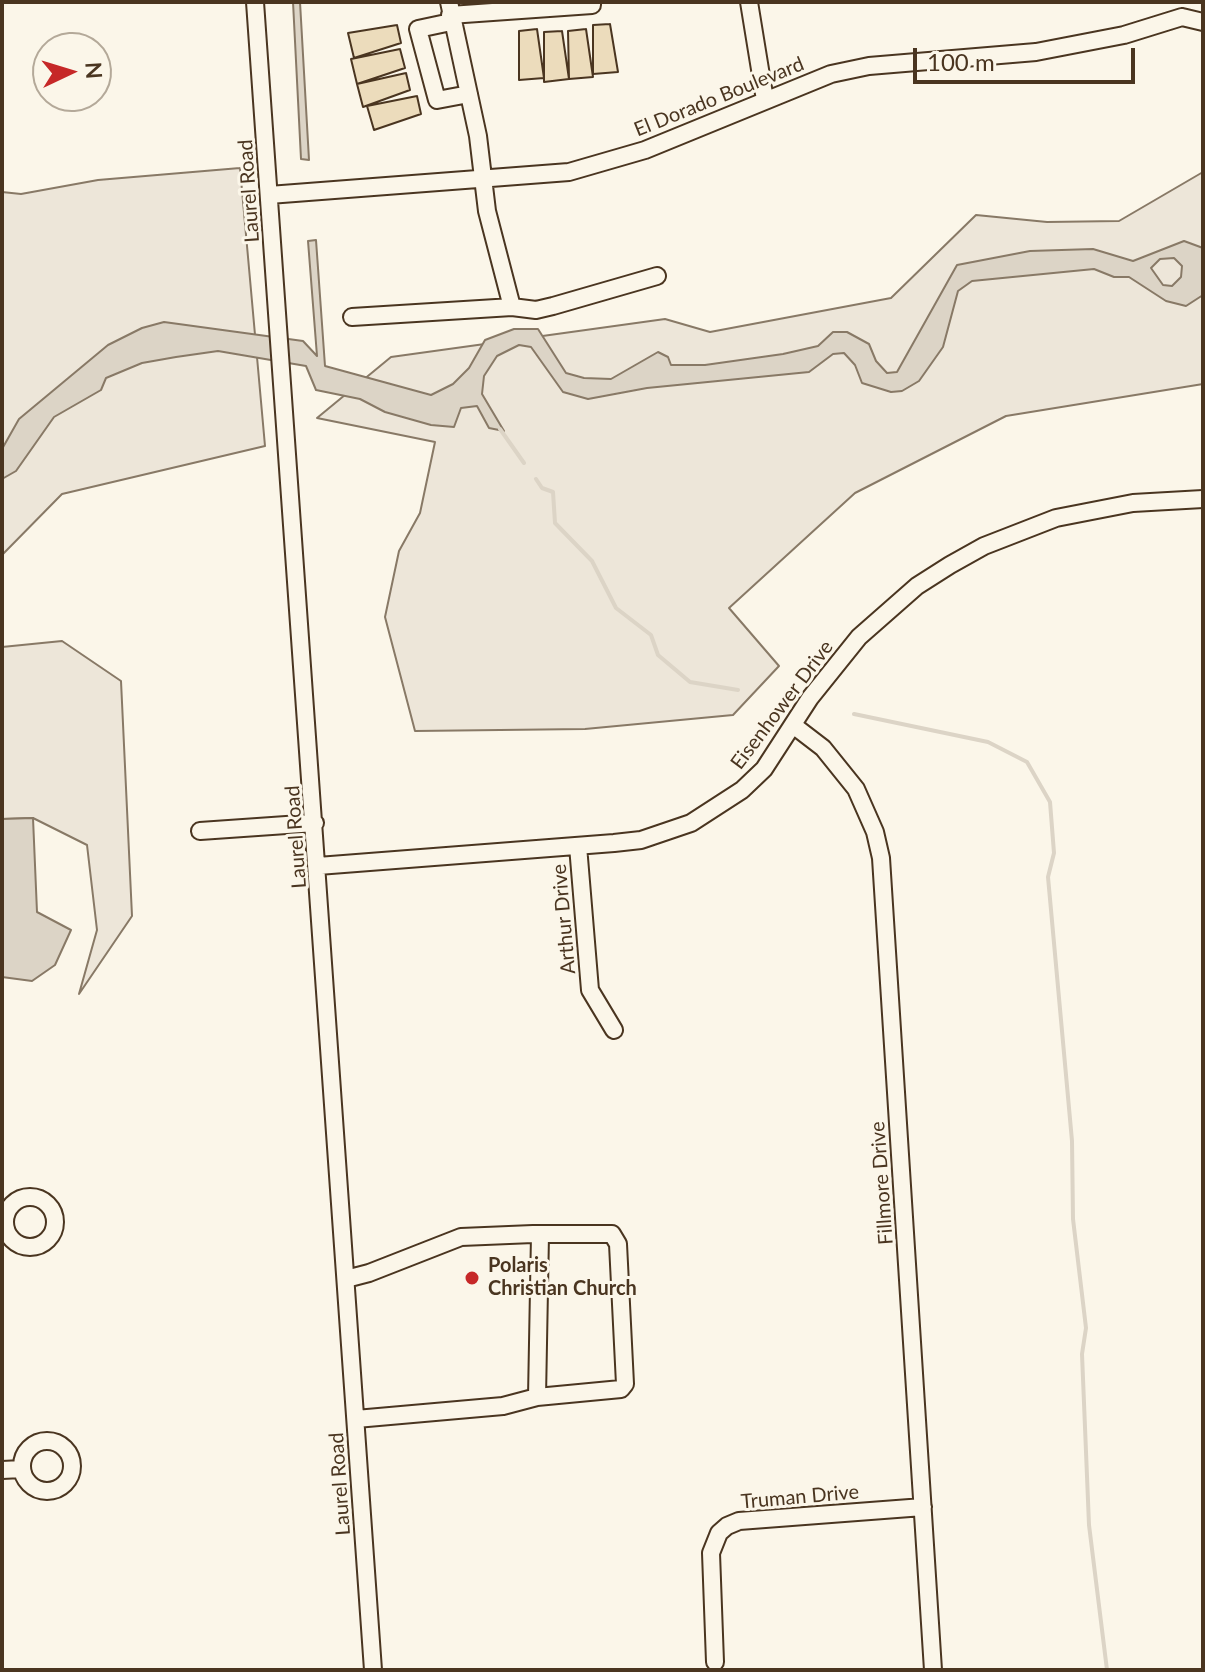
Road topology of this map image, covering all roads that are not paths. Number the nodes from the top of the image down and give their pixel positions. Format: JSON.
{"nodes":[{"id":1,"x":255,"y":2,"type":"edge"},
{"id":2,"x":592,"y":2,"type":"edge"},
{"id":3,"x":749,"y":2,"type":"edge"},
{"id":4,"x":1193,"y":2,"type":"edge"},
{"id":5,"x":450,"y":13,"type":"edge"},
{"id":6,"x":1182,"y":17,"type":"junction"},
{"id":7,"x":1203,"y":22,"type":"edge"},
{"id":8,"x":469,"y":94,"type":"junction"},
{"id":9,"x":765,"y":100,"type":"junction"},
{"id":10,"x":483,"y":180,"type":"junction"},
{"id":11,"x":269,"y":195,"type":"junction"},
{"id":12,"x":657,"y":276,"type":"dead end"},
{"id":13,"x":512,"y":307,"type":"junction"},
{"id":14,"x":352,"y":317,"type":"dead end"},
{"id":15,"x":1203,"y":499,"type":"edge"},
{"id":16,"x":793,"y":725,"type":"junction"},
{"id":17,"x":315,"y":823,"type":"junction"},
{"id":18,"x":200,"y":831,"type":"dead end"},
{"id":19,"x":578,"y":846,"type":"junction"},
{"id":20,"x":318,"y":866,"type":"junction"},
{"id":21,"x":614,"y":1030,"type":"dead end"},
{"id":22,"x":540,"y":1235,"type":"junction"},
{"id":23,"x":346,"y":1279,"type":"junction"},
{"id":24,"x":537,"y":1397,"type":"junction"},
{"id":25,"x":356,"y":1419,"type":"junction"},
{"id":26,"x":22,"y":1469,"type":"dead end"},
{"id":27,"x":2,"y":1470,"type":"edge"},
{"id":28,"x":923,"y":1507,"type":"junction"},
{"id":29,"x":715,"y":1662,"type":"dead end"},
{"id":30,"x":373,"y":1670,"type":"edge"},
{"id":31,"x":933,"y":1670,"type":"edge"}],
"edges":[{"from":1,"to":11,"type":"street","name":"Laurel Road"},
{"from":2,"to":5,"type":"street"},
{"from":3,"to":9,"type":"street"},
{"from":4,"to":6,"type":"street"},
{"from":5,"to":8,"type":"street"},
{"from":5,"to":8,"type":"street"},
{"from":6,"to":7,"type":"street"},
{"from":6,"to":9,"type":"street","name":"El Dorado Boulevard"},
{"from":8,"to":10,"type":"street"},
{"from":9,"to":10,"type":"street","name":"El Dorado Boulevard"},
{"from":10,"to":11,"type":"street","name":"El Dorado Boulevard"},
{"from":10,"to":13,"type":"street"},
{"from":11,"to":17,"type":"street","name":"Laurel Road"},
{"from":12,"to":13,"type":"street"},
{"from":13,"to":14,"type":"street"},
{"from":15,"to":16,"type":"street","name":"Eisenhower Drive"},
{"from":16,"to":19,"type":"street","name":"Eisenhower Drive"},
{"from":16,"to":28,"type":"street","name":"Fillmore Drive"},
{"from":17,"to":18,"type":"street"},
{"from":17,"to":20,"type":"street","name":"Laurel Road"},
{"from":19,"to":20,"type":"street","name":"Eisenhower Drive"},
{"from":19,"to":21,"type":"street","name":"Arthur Drive"},
{"from":20,"to":23,"type":"street","name":"Laurel Road"},
{"from":22,"to":23,"type":"street"},
{"from":22,"to":24,"type":"street"},
{"from":22,"to":24,"type":"street"},
{"from":23,"to":25,"type":"street","name":"Laurel Road"},
{"from":24,"to":25,"type":"street"},
{"from":25,"to":30,"type":"street","name":"Laurel Road"},
{"from":26,"to":27,"type":"street"},
{"from":28,"to":29,"type":"street","name":"Truman Drive"},
{"from":28,"to":31,"type":"street","name":"Fillmore Drive"}]}
